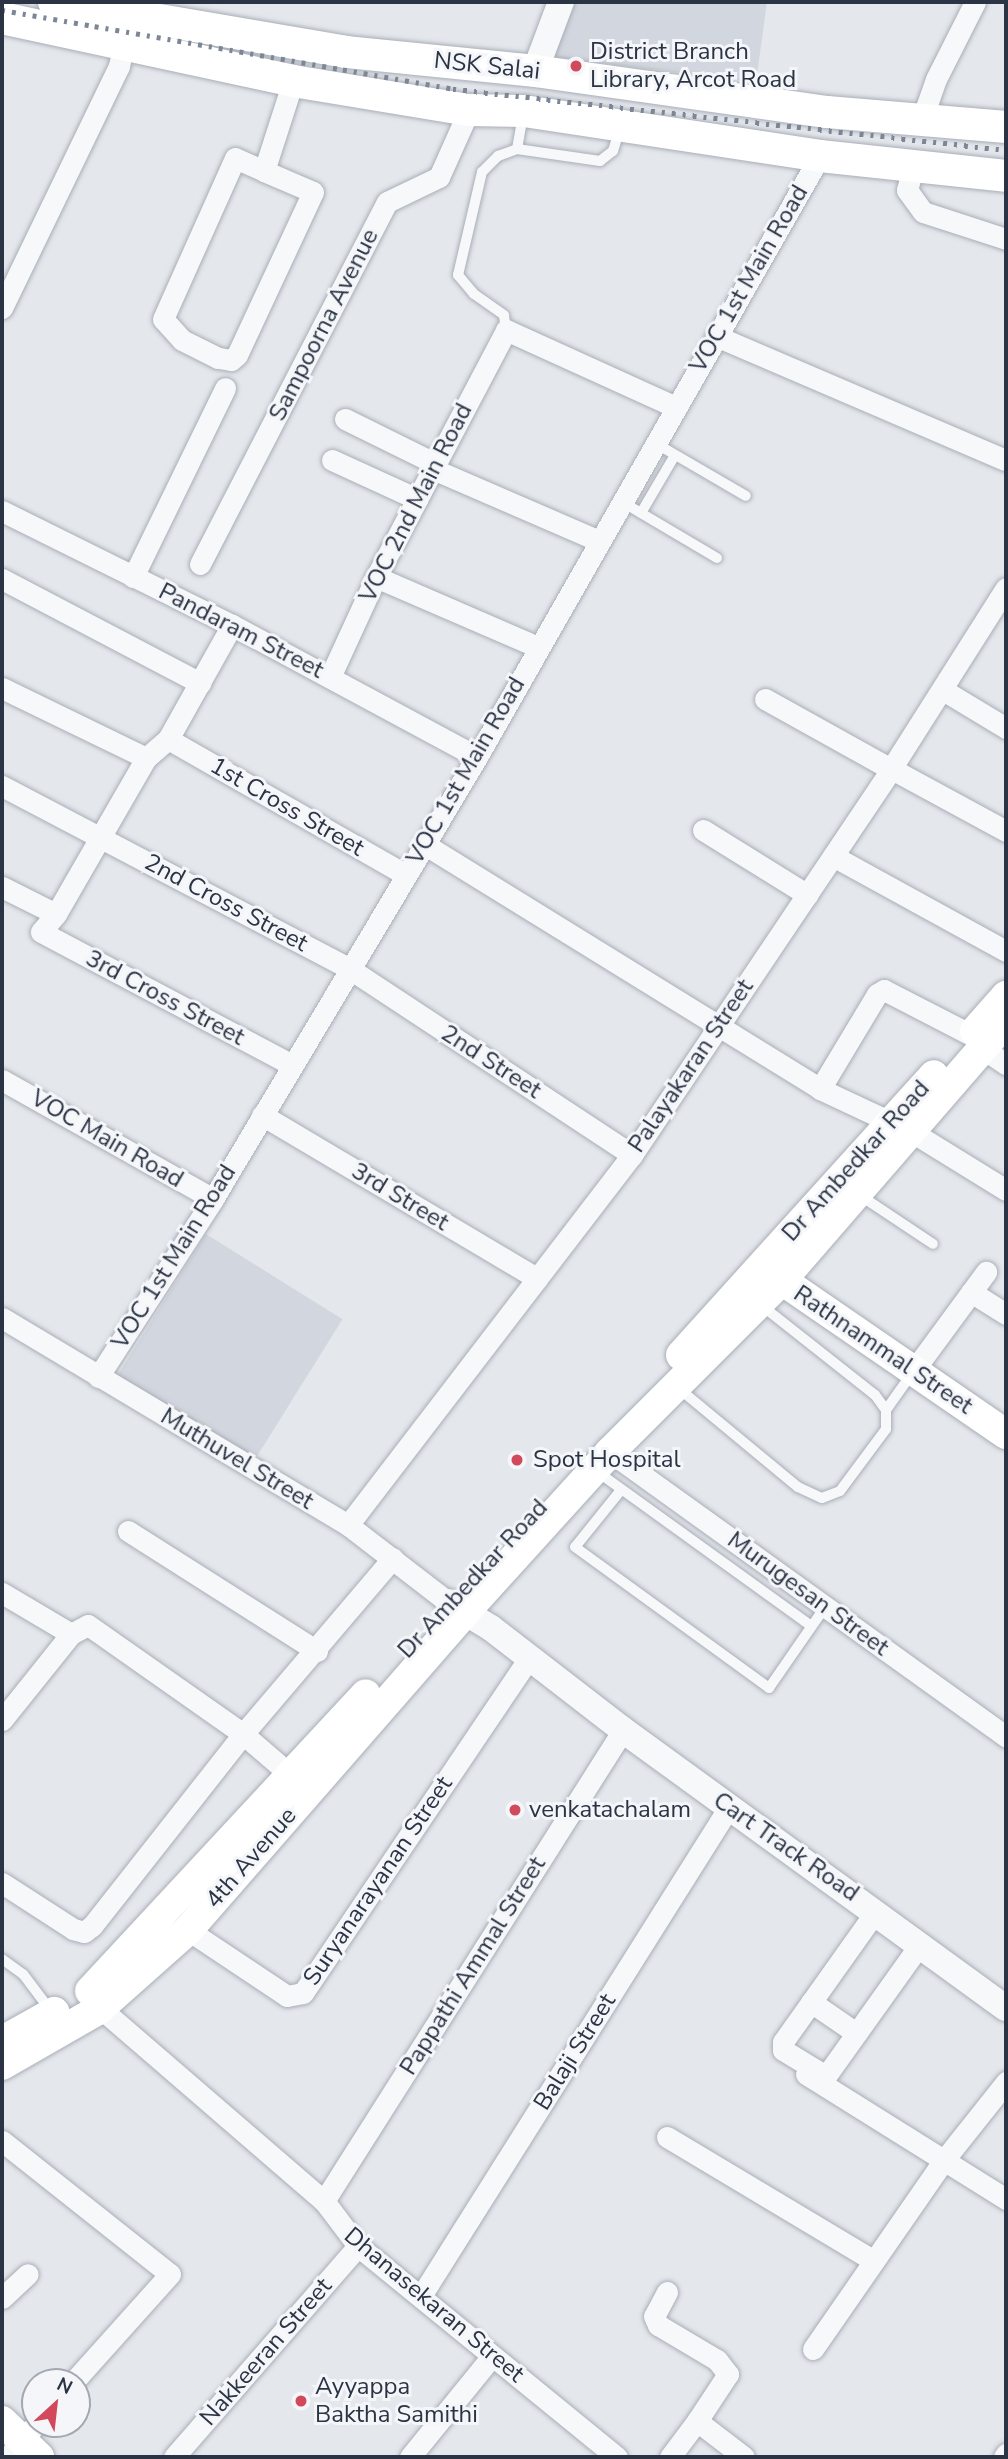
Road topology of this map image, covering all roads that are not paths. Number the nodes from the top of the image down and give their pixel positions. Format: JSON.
{"nodes":[{"id":1,"x":54,"y":2,"type":"edge"},
{"id":2,"x":561,"y":2,"type":"edge"},
{"id":3,"x":975,"y":2,"type":"edge"},
{"id":4,"x":2,"y":18,"type":"edge"},
{"id":5,"x":138,"y":21,"type":"edge"},
{"id":6,"x":433,"y":60,"type":"junction"},
{"id":7,"x":536,"y":71,"type":"junction"},
{"id":8,"x":293,"y":81,"type":"junction"},
{"id":9,"x":424,"y":103,"type":"junction"},
{"id":10,"x":469,"y":110,"type":"junction"},
{"id":11,"x":524,"y":111,"type":"junction"},
{"id":12,"x":922,"y":119,"type":"junction"},
{"id":13,"x":620,"y":125,"type":"junction"},
{"id":14,"x":1006,"y":127,"type":"edge"},
{"id":15,"x":517,"y":149,"type":"junction"},
{"id":16,"x":820,"y":156,"type":"junction"},
{"id":17,"x":914,"y":164,"type":"junction"},
{"id":18,"x":264,"y":171,"type":"junction"},
{"id":19,"x":1006,"y":176,"type":"edge"},
{"id":20,"x":1006,"y":239,"type":"edge"},
{"id":21,"x":2,"y":308,"type":"edge"},
{"id":22,"x":506,"y":330,"type":"junction"},
{"id":23,"x":716,"y":336,"type":"junction"},
{"id":24,"x":225,"y":388,"type":"dead end"},
{"id":25,"x":676,"y":407,"type":"junction"},
{"id":26,"x":345,"y":419,"type":"dead end"},
{"id":27,"x":655,"y":443,"type":"junction"},
{"id":28,"x":675,"y":455,"type":"junction"},
{"id":29,"x":332,"y":460,"type":"dead end"},
{"id":30,"x":1006,"y":460,"type":"edge"},
{"id":31,"x":435,"y":466,"type":"junction"},
{"id":32,"x":746,"y":496,"type":"dead end"},
{"id":33,"x":417,"y":499,"type":"junction"},
{"id":34,"x":632,"y":508,"type":"junction"},
{"id":35,"x":2,"y":512,"type":"edge"},
{"id":36,"x":599,"y":541,"type":"junction"},
{"id":37,"x":717,"y":558,"type":"dead end"},
{"id":38,"x":200,"y":564,"type":"dead end"},
{"id":39,"x":134,"y":577,"type":"junction"},
{"id":40,"x":376,"y":577,"type":"junction"},
{"id":41,"x":2,"y":579,"type":"edge"},
{"id":42,"x":1006,"y":588,"type":"edge"},
{"id":43,"x":999,"y":619,"type":"edge"},
{"id":44,"x":232,"y":625,"type":"junction"},
{"id":45,"x":538,"y":648,"type":"junction"},
{"id":46,"x":330,"y":677,"type":"junction"},
{"id":47,"x":200,"y":683,"type":"junction"},
{"id":48,"x":2,"y":688,"type":"edge"},
{"id":49,"x":943,"y":690,"type":"junction"},
{"id":50,"x":765,"y":699,"type":"dead end"},
{"id":51,"x":1006,"y":728,"type":"edge"},
{"id":52,"x":168,"y":739,"type":"junction"},
{"id":53,"x":477,"y":757,"type":"junction"},
{"id":54,"x":146,"y":758,"type":"junction"},
{"id":55,"x":891,"y":768,"type":"junction"},
{"id":56,"x":2,"y":786,"type":"edge"},
{"id":57,"x":703,"y":830,"type":"dead end"},
{"id":58,"x":1006,"y":831,"type":"edge"},
{"id":59,"x":102,"y":836,"type":"junction"},
{"id":60,"x":424,"y":844,"type":"junction"},
{"id":61,"x":833,"y":856,"type":"junction"},
{"id":62,"x":406,"y":875,"type":"junction"},
{"id":63,"x":2,"y":887,"type":"edge"},
{"id":64,"x":808,"y":894,"type":"junction"},
{"id":65,"x":56,"y":914,"type":"junction"},
{"id":66,"x":1006,"y":951,"type":"edge"},
{"id":67,"x":350,"y":969,"type":"junction"},
{"id":68,"x":1006,"y":996,"type":"edge"},
{"id":69,"x":1006,"y":1021,"type":"edge"},
{"id":70,"x":715,"y":1027,"type":"junction"},
{"id":71,"x":976,"y":1042,"type":"junction"},
{"id":72,"x":290,"y":1064,"type":"junction"},
{"id":73,"x":1006,"y":1064,"type":"edge"},
{"id":74,"x":2,"y":1080,"type":"edge"},
{"id":75,"x":820,"y":1089,"type":"junction"},
{"id":76,"x":262,"y":1115,"type":"junction"},
{"id":77,"x":902,"y":1127,"type":"junction"},
{"id":78,"x":632,"y":1155,"type":"junction"},
{"id":79,"x":1006,"y":1189,"type":"edge"},
{"id":80,"x":858,"y":1194,"type":"junction"},
{"id":81,"x":212,"y":1199,"type":"junction"},
{"id":82,"x":933,"y":1244,"type":"dead end"},
{"id":83,"x":986,"y":1272,"type":"dead end"},
{"id":84,"x":771,"y":1273,"type":"junction"},
{"id":85,"x":537,"y":1278,"type":"junction"},
{"id":86,"x":971,"y":1292,"type":"junction"},
{"id":87,"x":759,"y":1303,"type":"junction"},
{"id":88,"x":1006,"y":1314,"type":"edge"},
{"id":89,"x":2,"y":1318,"type":"edge"},
{"id":90,"x":914,"y":1370,"type":"junction"},
{"id":91,"x":98,"y":1377,"type":"junction"},
{"id":92,"x":676,"y":1386,"type":"junction"},
{"id":93,"x":886,"y":1410,"type":"junction"},
{"id":94,"x":1006,"y":1434,"type":"edge"},
{"id":95,"x":602,"y":1461,"type":"junction"},
{"id":96,"x":621,"y":1490,"type":"junction"},
{"id":97,"x":348,"y":1525,"type":"junction"},
{"id":98,"x":128,"y":1531,"type":"dead end"},
{"id":99,"x":393,"y":1558,"type":"junction"},
{"id":100,"x":2,"y":1593,"type":"edge"},
{"id":101,"x":457,"y":1607,"type":"junction"},
{"id":102,"x":825,"y":1607,"type":"junction"},
{"id":103,"x":811,"y":1626,"type":"junction"},
{"id":104,"x":71,"y":1634,"type":"junction"},
{"id":105,"x":317,"y":1651,"type":"junction"},
{"id":106,"x":529,"y":1658,"type":"junction"},
{"id":107,"x":2,"y":1720,"type":"edge"},
{"id":108,"x":623,"y":1730,"type":"junction"},
{"id":109,"x":243,"y":1734,"type":"junction"},
{"id":110,"x":1006,"y":1737,"type":"edge"},
{"id":111,"x":293,"y":1777,"type":"junction"},
{"id":112,"x":729,"y":1807,"type":"junction"},
{"id":113,"x":2,"y":1883,"type":"edge"},
{"id":114,"x":876,"y":1911,"type":"junction"},
{"id":115,"x":188,"y":1930,"type":"junction"},
{"id":116,"x":920,"y":1944,"type":"junction"},
{"id":117,"x":2,"y":1959,"type":"edge"},
{"id":118,"x":92,"y":2001,"type":"junction"},
{"id":119,"x":811,"y":2002,"type":"junction"},
{"id":120,"x":1006,"y":2008,"type":"edge"},
{"id":121,"x":53,"y":2013,"type":"junction"},
{"id":122,"x":856,"y":2034,"type":"junction"},
{"id":123,"x":2,"y":2041,"type":"edge"},
{"id":124,"x":780,"y":2058,"type":"dead end"},
{"id":125,"x":2,"y":2065,"type":"edge"},
{"id":126,"x":1006,"y":2082,"type":"edge"},
{"id":127,"x":667,"y":2137,"type":"dead end"},
{"id":128,"x":2,"y":2141,"type":"edge"},
{"id":129,"x":944,"y":2160,"type":"junction"},
{"id":130,"x":1006,"y":2199,"type":"edge"},
{"id":131,"x":324,"y":2201,"type":"junction"},
{"id":132,"x":358,"y":2246,"type":"junction"},
{"id":133,"x":874,"y":2262,"type":"junction"},
{"id":134,"x":28,"y":2274,"type":"dead end"},
{"id":135,"x":667,"y":2292,"type":"dead end"},
{"id":136,"x":3,"y":2296,"type":"edge"},
{"id":137,"x":421,"y":2296,"type":"junction"},
{"id":138,"x":813,"y":2349,"type":"dead end"},
{"id":139,"x":492,"y":2356,"type":"junction"},
{"id":140,"x":85,"y":2368,"type":"edge"},
{"id":141,"x":697,"y":2421,"type":"junction"},
{"id":142,"x":174,"y":2457,"type":"edge"},
{"id":143,"x":410,"y":2457,"type":"edge"},
{"id":144,"x":617,"y":2457,"type":"edge"},
{"id":145,"x":670,"y":2457,"type":"edge"},
{"id":146,"x":744,"y":2457,"type":"edge"}],
"edges":[{"from":1,"to":5,"type":"main road","name":"NSK Salai"},
{"from":2,"to":7,"type":"street"},
{"from":3,"to":12,"type":"street"},
{"from":4,"to":5,"type":"main road"},
{"from":5,"to":6,"type":"main road","name":"NSK Salai"},
{"from":5,"to":8,"type":"main road"},
{"from":5,"to":21,"type":"street"},
{"from":6,"to":7,"type":"main road","name":"NSK Salai"},
{"from":6,"to":9,"type":"main road"},
{"from":7,"to":12,"type":"main road","name":"NSK Salai"},
{"from":8,"to":9,"type":"main road"},
{"from":8,"to":18,"type":"street"},
{"from":9,"to":10,"type":"main road"},
{"from":10,"to":11,"type":"main road"},
{"from":10,"to":38,"type":"street","name":"Sampoorna Avenue"},
{"from":11,"to":13,"type":"main road"},
{"from":11,"to":15,"type":"lane"},
{"from":12,"to":14,"type":"main road","name":"NSK Salai"},
{"from":13,"to":15,"type":"lane"},
{"from":13,"to":16,"type":"main road"},
{"from":15,"to":22,"type":"lane"},
{"from":16,"to":17,"type":"main road"},
{"from":16,"to":23,"type":"street","name":"VOC 1st Main Road"},
{"from":17,"to":19,"type":"main road"},
{"from":17,"to":20,"type":"street"},
{"from":18,"to":18,"type":"street"},
{"from":22,"to":25,"type":"street"},
{"from":22,"to":31,"type":"street","name":"VOC 2nd Main Road"},
{"from":23,"to":25,"type":"street","name":"VOC 1st Main Road"},
{"from":23,"to":30,"type":"street"},
{"from":24,"to":39,"type":"street"},
{"from":25,"to":27,"type":"street","name":"VOC 1st Main Road"},
{"from":26,"to":31,"type":"street"},
{"from":27,"to":28,"type":"lane"},
{"from":27,"to":34,"type":"street","name":"VOC 1st Main Road"},
{"from":28,"to":32,"type":"lane"},
{"from":28,"to":34,"type":"lane"},
{"from":29,"to":33,"type":"street"},
{"from":31,"to":33,"type":"street","name":"VOC 2nd Main Road"},
{"from":31,"to":36,"type":"street"},
{"from":33,"to":40,"type":"street","name":"VOC 2nd Main Road"},
{"from":34,"to":36,"type":"street","name":"VOC 1st Main Road"},
{"from":34,"to":37,"type":"lane"},
{"from":35,"to":39,"type":"street","name":"Pandaram Street"},
{"from":36,"to":45,"type":"street","name":"VOC 1st Main Road"},
{"from":39,"to":44,"type":"street","name":"Pandaram Street"},
{"from":40,"to":45,"type":"street"},
{"from":40,"to":46,"type":"street","name":"VOC 2nd Main Road"},
{"from":41,"to":47,"type":"street"},
{"from":42,"to":43,"type":"street","name":"Palayakaran Street"},
{"from":43,"to":49,"type":"street","name":"Palayakaran Street"},
{"from":44,"to":46,"type":"street","name":"Pandaram Street"},
{"from":44,"to":47,"type":"street"},
{"from":45,"to":53,"type":"street","name":"VOC 1st Main Road"},
{"from":46,"to":53,"type":"street","name":"Pandaram Street"},
{"from":47,"to":52,"type":"street"},
{"from":48,"to":54,"type":"street"},
{"from":49,"to":51,"type":"street"},
{"from":49,"to":55,"type":"street","name":"Palayakaran Street"},
{"from":50,"to":55,"type":"street"},
{"from":52,"to":54,"type":"street"},
{"from":52,"to":62,"type":"street","name":"1st Cross Street"},
{"from":53,"to":60,"type":"street","name":"VOC 1st Main Road"},
{"from":54,"to":59,"type":"street"},
{"from":55,"to":58,"type":"street"},
{"from":55,"to":61,"type":"street","name":"Palayakaran Street"},
{"from":56,"to":59,"type":"street","name":"2nd Cross Street"},
{"from":57,"to":64,"type":"street"},
{"from":59,"to":65,"type":"street"},
{"from":59,"to":67,"type":"street","name":"2nd Cross Street"},
{"from":60,"to":62,"type":"street","name":"VOC 1st Main Road"},
{"from":60,"to":70,"type":"street"},
{"from":61,"to":64,"type":"street","name":"Palayakaran Street"},
{"from":61,"to":66,"type":"street"},
{"from":62,"to":67,"type":"street","name":"VOC 1st Main Road"},
{"from":63,"to":65,"type":"street"},
{"from":64,"to":70,"type":"street","name":"Palayakaran Street"},
{"from":65,"to":72,"type":"street","name":"3rd Cross Street"},
{"from":67,"to":72,"type":"street","name":"VOC 1st Main Road"},
{"from":67,"to":78,"type":"street","name":"2nd Street"},
{"from":68,"to":71,"type":"main road","name":"Dr Ambedkar Road"},
{"from":69,"to":71,"type":"main road","name":"Dr Ambedkar Road"},
{"from":70,"to":75,"type":"street"},
{"from":70,"to":78,"type":"street","name":"Palayakaran Street"},
{"from":71,"to":73,"type":"street"},
{"from":71,"to":75,"type":"street"},
{"from":71,"to":77,"type":"main road","name":"Dr Ambedkar Road"},
{"from":72,"to":76,"type":"street","name":"VOC 1st Main Road"},
{"from":74,"to":81,"type":"street","name":"VOC Main Road"},
{"from":75,"to":77,"type":"street"},
{"from":76,"to":81,"type":"street","name":"VOC 1st Main Road"},
{"from":76,"to":85,"type":"street","name":"3rd Street"},
{"from":77,"to":79,"type":"street"},
{"from":77,"to":80,"type":"main road","name":"Dr Ambedkar Road"},
{"from":77,"to":84,"type":"main road","name":"Dr Ambedkar Road"},
{"from":78,"to":85,"type":"street","name":"Palayakaran Street"},
{"from":80,"to":82,"type":"lane"},
{"from":80,"to":84,"type":"main road","name":"Dr Ambedkar Road"},
{"from":81,"to":91,"type":"street","name":"VOC 1st Main Road"},
{"from":83,"to":86,"type":"street"},
{"from":84,"to":87,"type":"main road","name":"Dr Ambedkar Road"},
{"from":84,"to":90,"type":"main road","name":"Rathnammal Street"},
{"from":84,"to":101,"type":"main road","name":"Dr Ambedkar Road"},
{"from":85,"to":97,"type":"street","name":"Palayakaran Street"},
{"from":86,"to":88,"type":"street"},
{"from":86,"to":90,"type":"street"},
{"from":87,"to":92,"type":"main road","name":"Dr Ambedkar Road"},
{"from":87,"to":93,"type":"lane"},
{"from":89,"to":91,"type":"street","name":"Muthuvel Street"},
{"from":90,"to":93,"type":"lane"},
{"from":90,"to":94,"type":"main road","name":"Rathnammal Street"},
{"from":91,"to":97,"type":"street","name":"Muthuvel Street"},
{"from":92,"to":93,"type":"lane"},
{"from":92,"to":95,"type":"main road","name":"Dr Ambedkar Road"},
{"from":95,"to":96,"type":"lane"},
{"from":95,"to":101,"type":"main road","name":"Dr Ambedkar Road"},
{"from":95,"to":102,"type":"street","name":"Murugesan Street"},
{"from":96,"to":103,"type":"lane"},
{"from":96,"to":103,"type":"lane"},
{"from":97,"to":99,"type":"street","name":"Muthuvel Street"},
{"from":98,"to":105,"type":"street"},
{"from":99,"to":101,"type":"street","name":"Muthuvel Street"},
{"from":99,"to":105,"type":"street"},
{"from":100,"to":104,"type":"street"},
{"from":101,"to":106,"type":"street","name":"Cart Track Road"},
{"from":101,"to":111,"type":"main road","name":"Dr Ambedkar Road"},
{"from":101,"to":115,"type":"main road","name":"4th Avenue"},
{"from":102,"to":103,"type":"lane"},
{"from":102,"to":110,"type":"street","name":"Murugesan Street"},
{"from":104,"to":107,"type":"street"},
{"from":104,"to":109,"type":"street"},
{"from":105,"to":109,"type":"street"},
{"from":106,"to":108,"type":"street","name":"Cart Track Road"},
{"from":106,"to":115,"type":"street","name":"Suryanarayanan Street"},
{"from":108,"to":112,"type":"street","name":"Cart Track Road"},
{"from":108,"to":131,"type":"street","name":"Pappathi Ammal Street"},
{"from":109,"to":111,"type":"street"},
{"from":109,"to":113,"type":"street"},
{"from":111,"to":118,"type":"main road","name":"Dr Ambedkar Road"},
{"from":112,"to":114,"type":"street","name":"Cart Track Road"},
{"from":112,"to":137,"type":"street","name":"Balaji Street"},
{"from":114,"to":116,"type":"street","name":"Cart Track Road"},
{"from":114,"to":119,"type":"street"},
{"from":115,"to":118,"type":"main road","name":"4th Avenue"},
{"from":116,"to":120,"type":"street","name":"Cart Track Road"},
{"from":116,"to":122,"type":"street"},
{"from":117,"to":121,"type":"lane"},
{"from":118,"to":121,"type":"main road","name":"Dr Ambedkar Road"},
{"from":118,"to":125,"type":"main road","name":"4th Avenue"},
{"from":118,"to":131,"type":"street","name":"Dhanasekaran Street"},
{"from":119,"to":122,"type":"street"},
{"from":119,"to":122,"type":"street"},
{"from":121,"to":123,"type":"main road","name":"Dr Ambedkar Road"},
{"from":124,"to":129,"type":"street"},
{"from":126,"to":129,"type":"street"},
{"from":127,"to":133,"type":"street"},
{"from":128,"to":140,"type":"street"},
{"from":129,"to":130,"type":"street"},
{"from":129,"to":133,"type":"street"},
{"from":131,"to":132,"type":"street","name":"Dhanasekaran Street"},
{"from":132,"to":137,"type":"street","name":"Dhanasekaran Street"},
{"from":132,"to":142,"type":"street","name":"Nakkeeran Street"},
{"from":133,"to":138,"type":"street"},
{"from":134,"to":136,"type":"street"},
{"from":135,"to":141,"type":"street"},
{"from":137,"to":139,"type":"street","name":"Dhanasekaran Street"},
{"from":139,"to":143,"type":"street"},
{"from":139,"to":144,"type":"street","name":"Dhanasekaran Street"},
{"from":141,"to":145,"type":"street"},
{"from":141,"to":146,"type":"street"}]}
